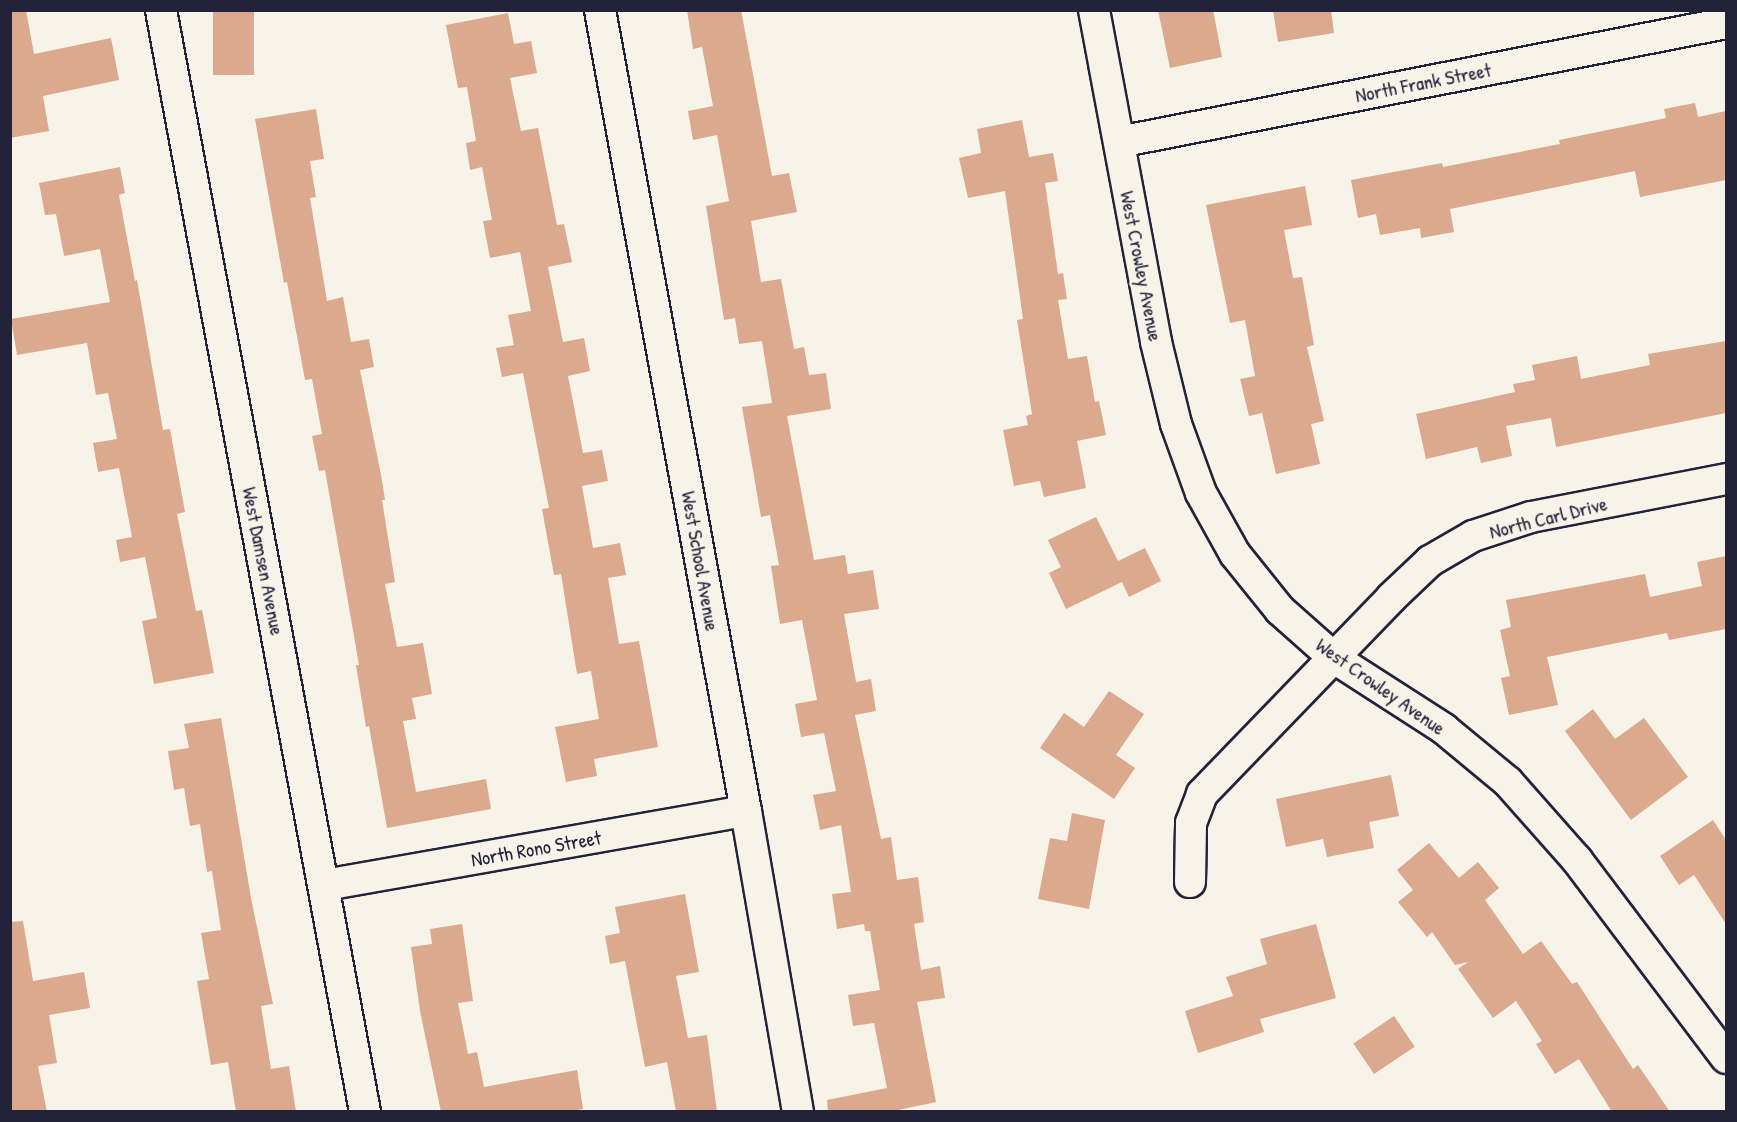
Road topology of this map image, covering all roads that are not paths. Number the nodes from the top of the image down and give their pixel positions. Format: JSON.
{"nodes":[{"id":1,"x":161,"y":10,"type":"edge"},
{"id":2,"x":600,"y":10,"type":"edge"},
{"id":3,"x":1094,"y":10,"type":"edge"},
{"id":4,"x":1726,"y":23,"type":"edge"},
{"id":5,"x":1119,"y":142,"type":"junction"},
{"id":6,"x":1726,"y":479,"type":"edge"},
{"id":7,"x":1334,"y":658,"type":"junction"},
{"id":8,"x":746,"y":811,"type":"junction"},
{"id":9,"x":1190,"y":882,"type":"dead end"},
{"id":10,"x":325,"y":885,"type":"junction"},
{"id":11,"x":1726,"y":1058,"type":"edge"},
{"id":12,"x":365,"y":1112,"type":"edge"},
{"id":13,"x":798,"y":1112,"type":"edge"}],
"edges":[{"from":1,"to":10,"type":"street","name":"West Damsen Avenue"},
{"from":2,"to":8,"type":"street","name":"West School Avenue"},
{"from":3,"to":5,"type":"street","name":"West Crowley Avenue"},
{"from":4,"to":5,"type":"street","name":"North Frank Street"},
{"from":5,"to":7,"type":"street","name":"West Crowley Avenue"},
{"from":6,"to":7,"type":"street","name":"North Carl Drive"},
{"from":7,"to":9,"type":"street","name":"North Carl Drive"},
{"from":7,"to":11,"type":"street","name":"West Crowley Avenue"},
{"from":8,"to":10,"type":"street","name":"North Rono Street"},
{"from":8,"to":13,"type":"street","name":"West School Avenue"},
{"from":10,"to":12,"type":"street","name":"West Damsen Avenue"}]}
